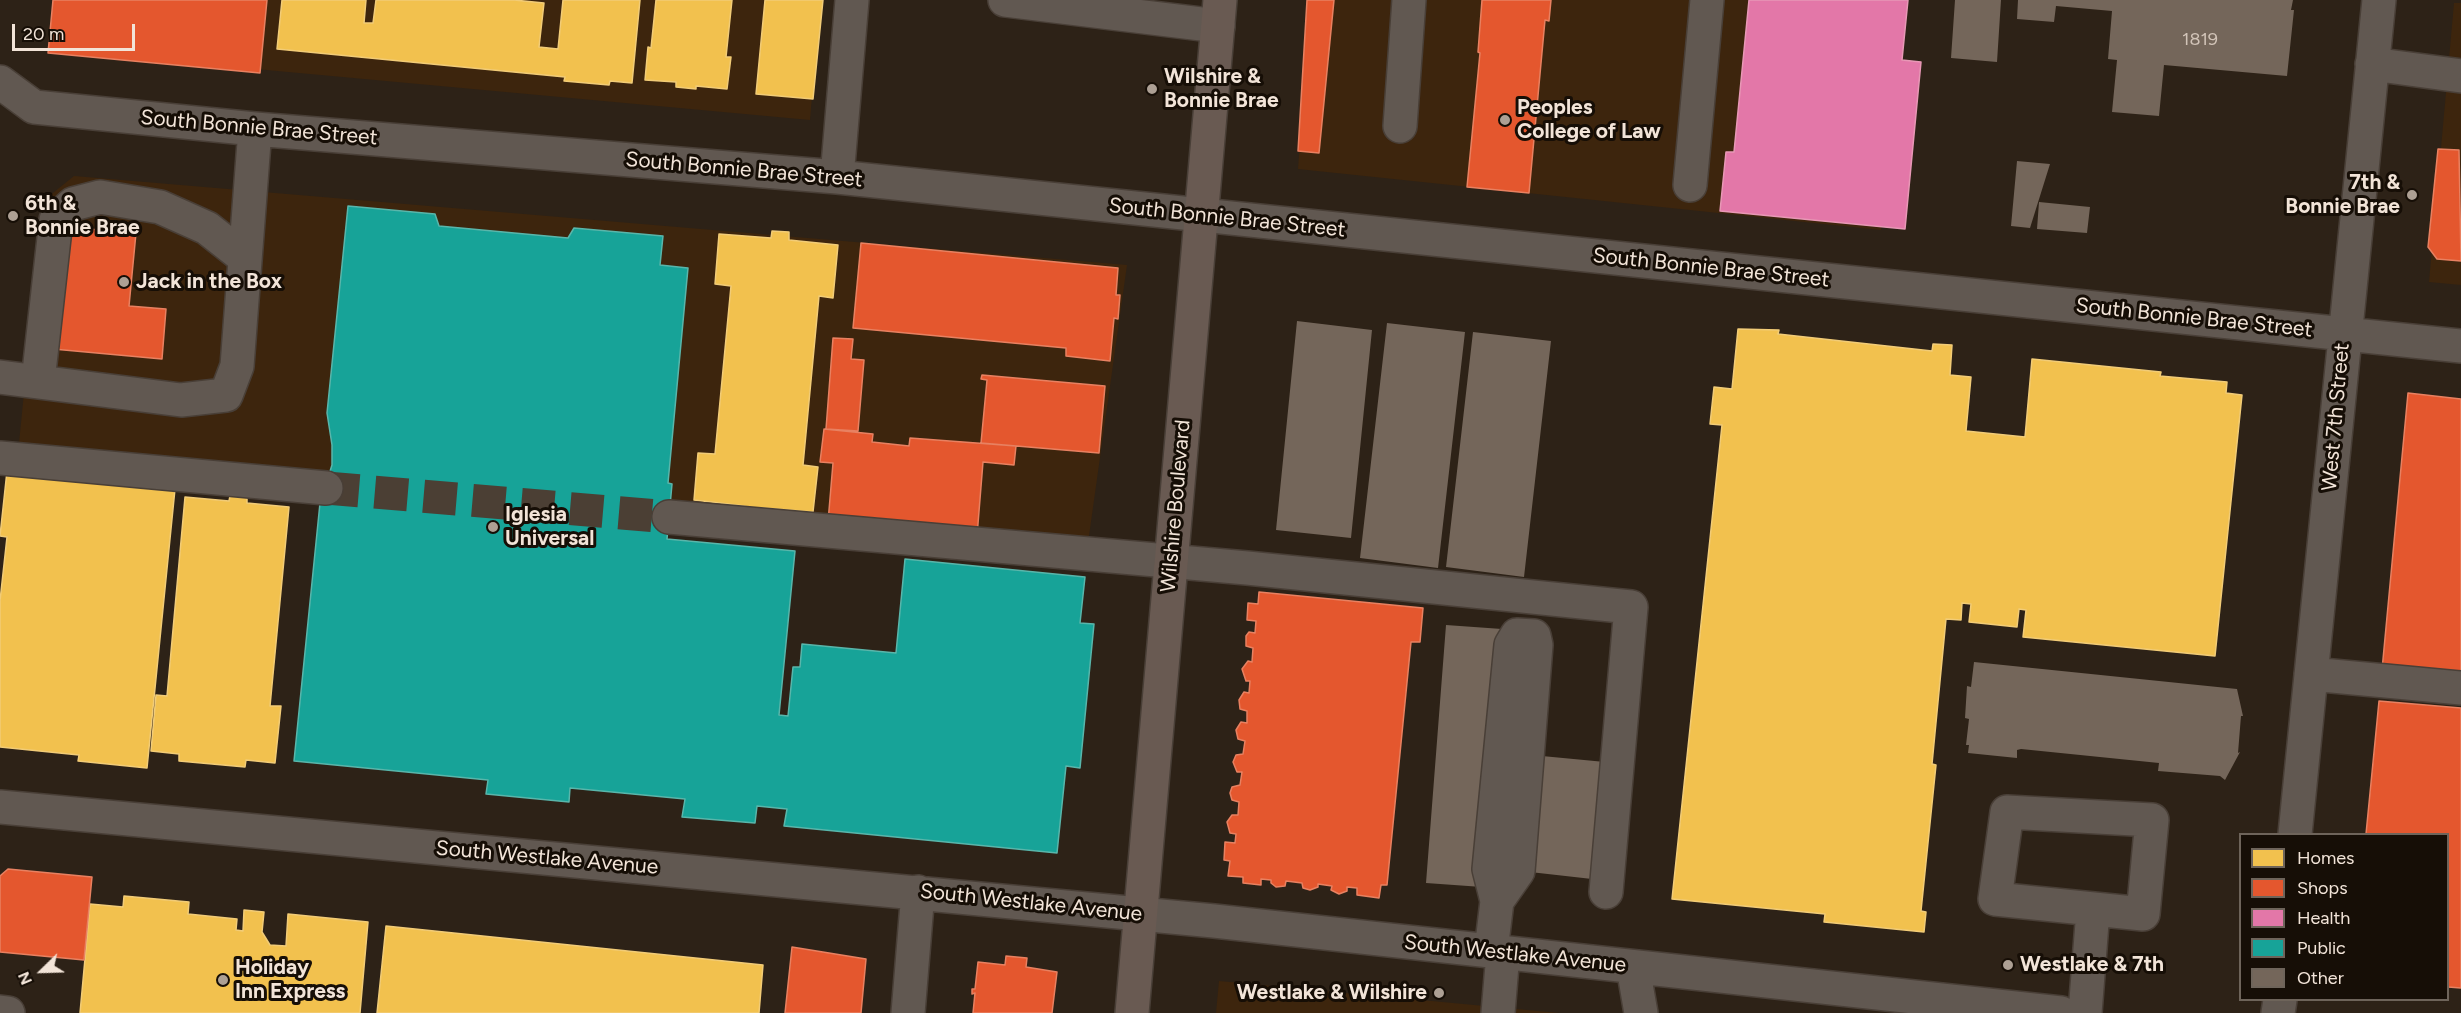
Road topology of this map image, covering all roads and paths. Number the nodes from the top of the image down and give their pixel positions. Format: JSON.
{"nodes":[{"id":1,"x":852,"y":0,"type":"edge"},
{"id":2,"x":1005,"y":0,"type":"edge"},
{"id":3,"x":1409,"y":0,"type":"edge"},
{"id":4,"x":1707,"y":0,"type":"edge"},
{"id":5,"x":2379,"y":0,"type":"edge"},
{"id":6,"x":1219,"y":13,"type":"edge"},
{"id":7,"x":2372,"y":64,"type":"junction"},
{"id":8,"x":2461,"y":76,"type":"edge"},
{"id":9,"x":0,"y":82,"type":"edge"},
{"id":10,"x":1400,"y":126,"type":"dead end"},
{"id":11,"x":255,"y":129,"type":"junction"},
{"id":12,"x":837,"y":177,"type":"junction"},
{"id":13,"x":1690,"y":185,"type":"dead end"},
{"id":14,"x":1202,"y":216,"type":"junction"},
{"id":15,"x":245,"y":258,"type":"junction"},
{"id":16,"x":2344,"y":334,"type":"junction"},
{"id":17,"x":2461,"y":345,"type":"edge"},
{"id":18,"x":0,"y":377,"type":"edge"},
{"id":19,"x":38,"y":381,"type":"junction"},
{"id":20,"x":0,"y":458,"type":"edge"},
{"id":21,"x":326,"y":488,"type":"tunnel mouth"},
{"id":22,"x":669,"y":517,"type":"tunnel mouth"},
{"id":23,"x":1171,"y":562,"type":"junction"},
{"id":24,"x":1523,"y":596,"type":"junction"},
{"id":25,"x":2311,"y":674,"type":"junction"},
{"id":26,"x":2461,"y":688,"type":"edge"},
{"id":27,"x":0,"y":807,"type":"edge"},
{"id":28,"x":2295,"y":833,"type":"edge"},
{"id":29,"x":918,"y":892,"type":"junction"},
{"id":30,"x":1606,"y":892,"type":"dead end"},
{"id":31,"x":2093,"y":910,"type":"junction"},
{"id":32,"x":1140,"y":914,"type":"junction"},
{"id":33,"x":1497,"y":952,"type":"junction"},
{"id":34,"x":1633,"y":967,"type":"junction"},
{"id":35,"x":1851,"y":1002,"type":"edge"},
{"id":36,"x":0,"y":1012,"type":"edge"},
{"id":37,"x":8,"y":1013,"type":"edge"},
{"id":38,"x":908,"y":1013,"type":"edge"},
{"id":39,"x":1132,"y":1013,"type":"edge"},
{"id":40,"x":1498,"y":1013,"type":"edge"},
{"id":41,"x":1641,"y":1013,"type":"edge"},
{"id":42,"x":2061,"y":1013,"type":"edge"},
{"id":43,"x":2085,"y":1013,"type":"edge"}],
"edges":[{"from":1,"to":12,"type":"street"},
{"from":2,"to":6,"type":"street"},
{"from":3,"to":10,"type":"street"},
{"from":4,"to":13,"type":"street"},
{"from":5,"to":7,"type":"street","name":"West 7th Street"},
{"from":6,"to":14,"type":"main road","name":"Wilshire Boulevard"},
{"from":7,"to":8,"type":"street"},
{"from":7,"to":16,"type":"street","name":"West 7th Street"},
{"from":9,"to":11,"type":"street","name":"South Bonnie Brae Street"},
{"from":11,"to":12,"type":"street","name":"South Bonnie Brae Street"},
{"from":11,"to":15,"type":"street"},
{"from":12,"to":14,"type":"street","name":"South Bonnie Brae Street"},
{"from":14,"to":16,"type":"street","name":"South Bonnie Brae Street"},
{"from":14,"to":23,"type":"main road","name":"Wilshire Boulevard"},
{"from":15,"to":19,"type":"street"},
{"from":15,"to":19,"type":"street"},
{"from":16,"to":17,"type":"street","name":"South Bonnie Brae Street"},
{"from":16,"to":25,"type":"street","name":"West 7th Street"},
{"from":18,"to":19,"type":"street"},
{"from":20,"to":21,"type":"street"},
{"from":22,"to":23,"type":"street"},
{"from":23,"to":24,"type":"street"},
{"from":23,"to":32,"type":"main road","name":"Wilshire Boulevard"},
{"from":24,"to":30,"type":"street"},
{"from":24,"to":33,"type":"street"},
{"from":25,"to":26,"type":"street"},
{"from":25,"to":28,"type":"street","name":"West 7th Street"},
{"from":27,"to":29,"type":"street","name":"South Westlake Avenue"},
{"from":29,"to":32,"type":"street","name":"South Westlake Avenue"},
{"from":29,"to":38,"type":"street"},
{"from":31,"to":31,"type":"street"},
{"from":31,"to":43,"type":"street"},
{"from":32,"to":33,"type":"street","name":"South Westlake Avenue"},
{"from":32,"to":39,"type":"main road","name":"Wilshire Boulevard"},
{"from":33,"to":34,"type":"street","name":"South Westlake Avenue"},
{"from":33,"to":40,"type":"street"},
{"from":34,"to":35,"type":"street","name":"South Westlake Avenue"},
{"from":34,"to":41,"type":"street"},
{"from":35,"to":42,"type":"street","name":"South Westlake Avenue"},
{"from":36,"to":37,"type":"street"}]}
